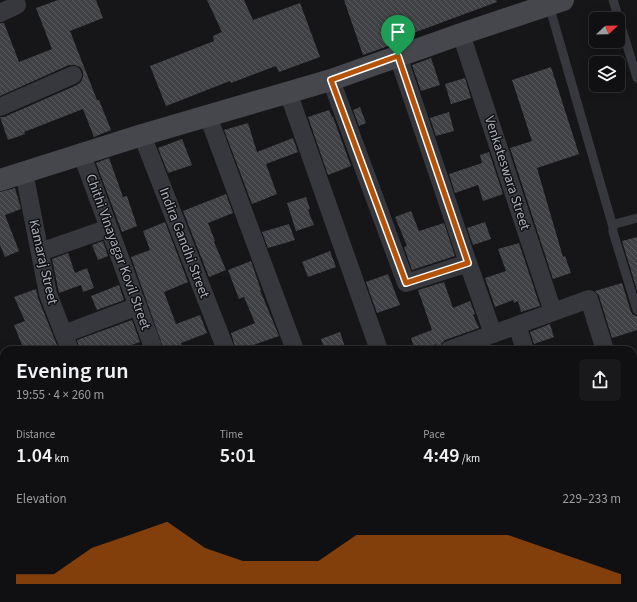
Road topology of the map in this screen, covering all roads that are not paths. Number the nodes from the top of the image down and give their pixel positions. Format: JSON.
{"nodes":[{"id":1,"x":613,"y":0,"type":"edge"},
{"id":2,"x":556,"y":2,"type":"edge"},
{"id":3,"x":17,"y":5,"type":"dead end"},
{"id":4,"x":0,"y":13,"type":"edge"},
{"id":5,"x":461,"y":34,"type":"junction"},
{"id":6,"x":398,"y":56,"type":"junction"},
{"id":7,"x":73,"y":75,"type":"dead end"},
{"id":8,"x":637,"y":78,"type":"edge"},
{"id":9,"x":331,"y":80,"type":"junction"},
{"id":10,"x":288,"y":92,"type":"junction"},
{"id":11,"x":0,"y":107,"type":"edge"},
{"id":12,"x":208,"y":116,"type":"junction"},
{"id":13,"x":142,"y":135,"type":"junction"},
{"id":14,"x":82,"y":154,"type":"junction"},
{"id":15,"x":24,"y":172,"type":"junction"},
{"id":16,"x":0,"y":180,"type":"edge"},
{"id":17,"x":637,"y":218,"type":"edge"},
{"id":18,"x":613,"y":227,"type":"junction"},
{"id":19,"x":109,"y":228,"type":"junction"},
{"id":20,"x":40,"y":252,"type":"junction"},
{"id":21,"x":468,"y":263,"type":"junction"},
{"id":22,"x":138,"y":306,"type":"junction"},
{"id":23,"x":637,"y":310,"type":"edge"},
{"id":24,"x":554,"y":312,"type":"junction"},
{"id":25,"x":517,"y":325,"type":"junction"},
{"id":26,"x":494,"y":334,"type":"junction"},
{"id":27,"x":67,"y":342,"type":"edge"},
{"id":28,"x":153,"y":346,"type":"edge"},
{"id":29,"x":224,"y":346,"type":"edge"},
{"id":30,"x":294,"y":346,"type":"edge"},
{"id":31,"x":378,"y":346,"type":"edge"},
{"id":32,"x":460,"y":346,"type":"edge"},
{"id":33,"x":524,"y":346,"type":"edge"},
{"id":34,"x":604,"y":346,"type":"edge"}],
"edges":[{"from":1,"to":8,"type":"lane"},
{"from":2,"to":5,"type":"street"},
{"from":2,"to":18,"type":"lane"},
{"from":3,"to":4,"type":"street"},
{"from":5,"to":6,"type":"street"},
{"from":5,"to":24,"type":"street","name":"Venkateswara Street"},
{"from":6,"to":9,"type":"street"},
{"from":6,"to":21,"type":"street"},
{"from":7,"to":11,"type":"street"},
{"from":9,"to":10,"type":"street"},
{"from":9,"to":21,"type":"street"},
{"from":10,"to":12,"type":"street"},
{"from":10,"to":31,"type":"street"},
{"from":12,"to":13,"type":"street"},
{"from":12,"to":30,"type":"street"},
{"from":13,"to":14,"type":"street"},
{"from":13,"to":29,"type":"street","name":"Indira Gandhi Street"},
{"from":14,"to":15,"type":"street"},
{"from":14,"to":19,"type":"street","name":"Chithi Vinayagar Kovil Street"},
{"from":15,"to":16,"type":"street"},
{"from":15,"to":20,"type":"street","name":"Kamaraj Street"},
{"from":17,"to":18,"type":"lane"},
{"from":18,"to":23,"type":"lane"},
{"from":19,"to":20,"type":"street"},
{"from":19,"to":22,"type":"street","name":"Chithi Vinayagar Kovil Street"},
{"from":20,"to":27,"type":"street","name":"Kamaraj Street"},
{"from":21,"to":26,"type":"street"},
{"from":22,"to":27,"type":"street"},
{"from":22,"to":28,"type":"street","name":"Chithi Vinayagar Kovil Street"},
{"from":24,"to":25,"type":"street"},
{"from":24,"to":34,"type":"street"},
{"from":25,"to":26,"type":"street"},
{"from":25,"to":33,"type":"street"},
{"from":26,"to":32,"type":"street"}]}
